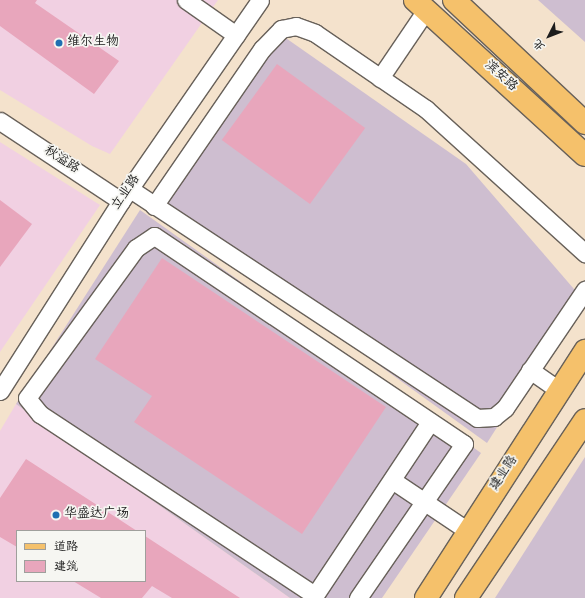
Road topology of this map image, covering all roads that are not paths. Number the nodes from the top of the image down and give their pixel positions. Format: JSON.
{"nodes":[{"id":1,"x":186,"y":0,"type":"edge"},
{"id":2,"x":260,"y":0,"type":"edge"},
{"id":3,"x":454,"y":0,"type":"edge"},
{"id":4,"x":421,"y":5,"type":"edge"},
{"id":5,"x":236,"y":36,"type":"junction"},
{"id":6,"x":380,"y":78,"type":"junction"},
{"id":7,"x":0,"y":121,"type":"edge"},
{"id":8,"x":585,"y":123,"type":"edge"},
{"id":9,"x":585,"y":155,"type":"edge"},
{"id":10,"x":125,"y":195,"type":"junction"},
{"id":11,"x":154,"y":206,"type":"junction"},
{"id":12,"x":585,"y":253,"type":"edge"},
{"id":13,"x":585,"y":290,"type":"edge"},
{"id":14,"x":585,"y":352,"type":"edge"},
{"id":15,"x":530,"y":370,"type":"junction"},
{"id":16,"x":559,"y":390,"type":"junction"},
{"id":17,"x":0,"y":391,"type":"edge"},
{"id":18,"x":585,"y":420,"type":"edge"},
{"id":19,"x":430,"y":422,"type":"junction"},
{"id":20,"x":392,"y":480,"type":"junction"},
{"id":21,"x":424,"y":501,"type":"junction"},
{"id":22,"x":468,"y":531,"type":"junction"},
{"id":23,"x":318,"y":596,"type":"edge"},
{"id":24,"x":358,"y":598,"type":"edge"},
{"id":25,"x":426,"y":598,"type":"edge"},
{"id":26,"x":466,"y":598,"type":"edge"}],
"edges":[{"from":1,"to":5,"type":"street"},
{"from":2,"to":5,"type":"street","name":"立业路"},
{"from":3,"to":8,"type":"main road","name":"滨安路"},
{"from":4,"to":6,"type":"street"},
{"from":4,"to":9,"type":"main road","name":"滨安路"},
{"from":5,"to":10,"type":"street","name":"立业路"},
{"from":6,"to":11,"type":"street"},
{"from":6,"to":12,"type":"street"},
{"from":7,"to":10,"type":"street","name":"秋溢路"},
{"from":10,"to":11,"type":"street","name":"秋溢路"},
{"from":10,"to":17,"type":"street","name":"立业路"},
{"from":11,"to":15,"type":"street","name":"秋溢路"},
{"from":13,"to":15,"type":"street","name":"秋溢路"},
{"from":14,"to":16,"type":"main road","name":"建业路"},
{"from":15,"to":16,"type":"street"},
{"from":16,"to":22,"type":"main road","name":"建业路"},
{"from":18,"to":26,"type":"main road"},
{"from":19,"to":20,"type":"street"},
{"from":19,"to":21,"type":"street"},
{"from":19,"to":23,"type":"street"},
{"from":20,"to":21,"type":"street"},
{"from":20,"to":23,"type":"street"},
{"from":21,"to":22,"type":"street"},
{"from":21,"to":24,"type":"street"},
{"from":22,"to":25,"type":"main road","name":"建业路"}]}
